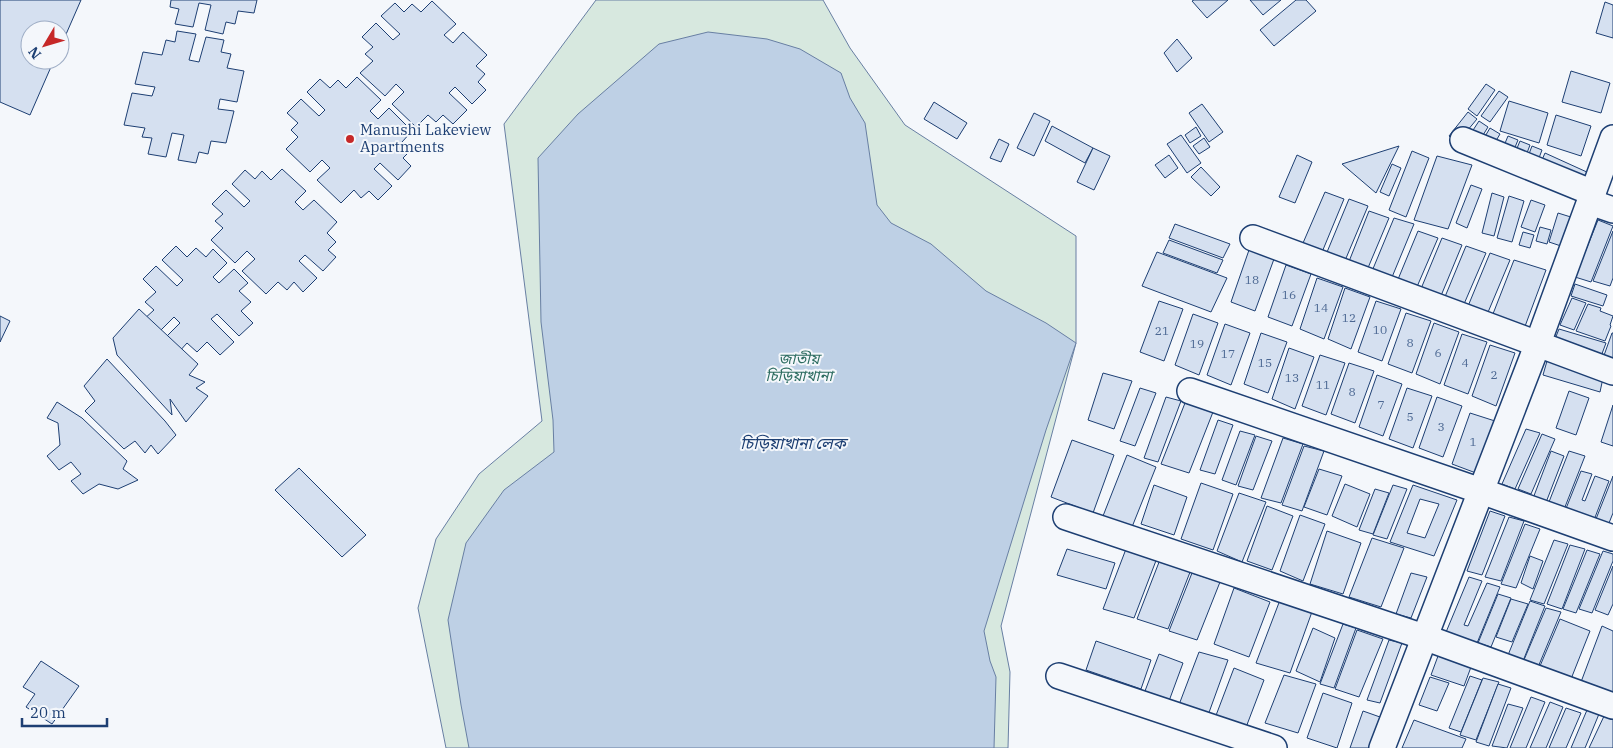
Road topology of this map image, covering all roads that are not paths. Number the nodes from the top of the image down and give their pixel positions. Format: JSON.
{"nodes":[{"id":1,"x":1613,"y":138,"type":"edge"},
{"id":2,"x":1464,"y":140,"type":"dead end"},
{"id":3,"x":1591,"y":197,"type":"junction"},
{"id":4,"x":1613,"y":210,"type":"edge"},
{"id":5,"x":1253,"y":238,"type":"dead end"},
{"id":6,"x":1538,"y":343,"type":"junction"},
{"id":7,"x":1613,"y":372,"type":"edge"},
{"id":8,"x":1190,"y":391,"type":"dead end"},
{"id":9,"x":1481,"y":491,"type":"junction"},
{"id":10,"x":1066,"y":517,"type":"dead end"},
{"id":11,"x":1613,"y":538,"type":"edge"},
{"id":12,"x":1424,"y":638,"type":"junction"},
{"id":13,"x":1058,"y":676,"type":"dead end"},
{"id":14,"x":1613,"y":706,"type":"edge"},
{"id":15,"x":1274,"y":748,"type":"edge"},
{"id":16,"x":1382,"y":748,"type":"edge"}],
"edges":[{"from":1,"to":3,"type":"street"},
{"from":2,"to":3,"type":"street"},
{"from":3,"to":4,"type":"street"},
{"from":3,"to":6,"type":"street"},
{"from":5,"to":6,"type":"street"},
{"from":6,"to":7,"type":"street"},
{"from":6,"to":9,"type":"street"},
{"from":8,"to":9,"type":"street"},
{"from":9,"to":11,"type":"street"},
{"from":9,"to":12,"type":"street"},
{"from":10,"to":12,"type":"street"},
{"from":12,"to":14,"type":"street"},
{"from":12,"to":16,"type":"street"},
{"from":13,"to":15,"type":"street"}]}
